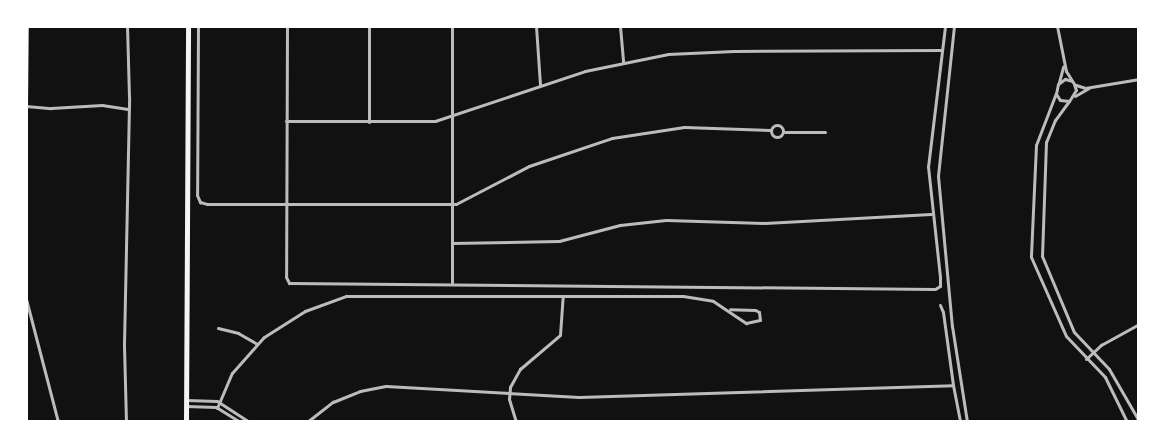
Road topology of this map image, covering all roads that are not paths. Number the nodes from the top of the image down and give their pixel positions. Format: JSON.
{"nodes":[{"id":1,"x":27,"y":26,"type":"edge"},
{"id":2,"x":127,"y":26,"type":"edge"},
{"id":3,"x":188,"y":26,"type":"edge"},
{"id":4,"x":198,"y":26,"type":"edge"},
{"id":5,"x":287,"y":26,"type":"edge"},
{"id":6,"x":370,"y":26,"type":"edge"},
{"id":7,"x":452,"y":26,"type":"edge"},
{"id":8,"x":536,"y":26,"type":"edge"},
{"id":9,"x":620,"y":26,"type":"edge"},
{"id":10,"x":945,"y":26,"type":"edge"},
{"id":11,"x":954,"y":26,"type":"edge"},
{"id":12,"x":1056,"y":26,"type":"edge"},
{"id":13,"x":942,"y":50,"type":"junction"},
{"id":14,"x":623,"y":62,"type":"junction"},
{"id":15,"x":1064,"y":64,"type":"junction"},
{"id":16,"x":1139,"y":79,"type":"edge"},
{"id":17,"x":1073,"y":83,"type":"junction"},
{"id":18,"x":1058,"y":84,"type":"junction"},
{"id":19,"x":540,"y":85,"type":"junction"},
{"id":20,"x":1094,"y":86,"type":"junction"},
{"id":21,"x":1056,"y":93,"type":"junction"},
{"id":22,"x":1071,"y":99,"type":"junction"},
{"id":23,"x":26,"y":107,"type":"edge"},
{"id":24,"x":128,"y":109,"type":"junction"},
{"id":25,"x":454,"y":116,"type":"junction"},
{"id":26,"x":286,"y":121,"type":"junction"},
{"id":27,"x":369,"y":122,"type":"junction"},
{"id":28,"x":770,"y":130,"type":"junction"},
{"id":29,"x":785,"y":132,"type":"junction"},
{"id":30,"x":824,"y":132,"type":"dead end"},
{"id":31,"x":286,"y":204,"type":"junction"},
{"id":32,"x":451,"y":205,"type":"junction"},
{"id":33,"x":931,"y":214,"type":"junction"},
{"id":34,"x":452,"y":243,"type":"junction"},
{"id":35,"x":1048,"y":270,"type":"junction"},
{"id":36,"x":1040,"y":275,"type":"junction"},
{"id":37,"x":452,"y":284,"type":"junction"},
{"id":38,"x":563,"y":296,"type":"junction"},
{"id":39,"x":26,"y":299,"type":"edge"},
{"id":40,"x":940,"y":305,"type":"dead end"},
{"id":41,"x":730,"y":310,"type":"junction"},
{"id":42,"x":1139,"y":324,"type":"edge"},
{"id":43,"x":218,"y":328,"type":"dead end"},
{"id":44,"x":257,"y":344,"type":"junction"},
{"id":45,"x":1092,"y":352,"type":"junction"},
{"id":46,"x":1086,"y":359,"type":"junction"},
{"id":47,"x":953,"y":385,"type":"junction"},
{"id":48,"x":508,"y":393,"type":"junction"},
{"id":49,"x":186,"y":400,"type":"junction"},
{"id":50,"x":220,"y":403,"type":"junction"},
{"id":51,"x":186,"y":406,"type":"junction"},
{"id":52,"x":217,"y":408,"type":"junction"},
{"id":53,"x":1139,"y":421,"type":"edge"},
{"id":54,"x":58,"y":422,"type":"edge"},
{"id":55,"x":126,"y":422,"type":"edge"},
{"id":56,"x":186,"y":422,"type":"edge"},
{"id":57,"x":240,"y":422,"type":"edge"},
{"id":58,"x":249,"y":422,"type":"edge"},
{"id":59,"x":307,"y":422,"type":"edge"},
{"id":60,"x":516,"y":422,"type":"edge"},
{"id":61,"x":960,"y":422,"type":"edge"},
{"id":62,"x":967,"y":422,"type":"edge"},
{"id":63,"x":1127,"y":422,"type":"edge"}],
"edges":[{"from":1,"to":23,"type":"street"},
{"from":2,"to":24,"type":"street"},
{"from":3,"to":49,"type":"main road"},
{"from":4,"to":31,"type":"street"},
{"from":5,"to":26,"type":"street"},
{"from":6,"to":27,"type":"street"},
{"from":7,"to":25,"type":"street"},
{"from":8,"to":19,"type":"street"},
{"from":9,"to":14,"type":"street"},
{"from":10,"to":13,"type":"street"},
{"from":11,"to":62,"type":"street"},
{"from":12,"to":15,"type":"street"},
{"from":13,"to":14,"type":"street"},
{"from":13,"to":33,"type":"street"},
{"from":14,"to":19,"type":"street"},
{"from":15,"to":17,"type":"street"},
{"from":15,"to":18,"type":"street"},
{"from":16,"to":20,"type":"street"},
{"from":17,"to":18,"type":"street"},
{"from":17,"to":20,"type":"street"},
{"from":17,"to":22,"type":"street"},
{"from":18,"to":21,"type":"street"},
{"from":19,"to":25,"type":"street"},
{"from":20,"to":22,"type":"street"},
{"from":21,"to":22,"type":"street"},
{"from":21,"to":36,"type":"street"},
{"from":22,"to":35,"type":"street"},
{"from":23,"to":24,"type":"street"},
{"from":24,"to":55,"type":"street"},
{"from":25,"to":27,"type":"street"},
{"from":25,"to":32,"type":"street"},
{"from":26,"to":27,"type":"street"},
{"from":26,"to":31,"type":"street"},
{"from":28,"to":29,"type":"street"},
{"from":28,"to":29,"type":"street"},
{"from":28,"to":32,"type":"street"},
{"from":29,"to":30,"type":"street"},
{"from":31,"to":32,"type":"street"},
{"from":31,"to":37,"type":"street"},
{"from":32,"to":34,"type":"street"},
{"from":33,"to":34,"type":"street"},
{"from":33,"to":37,"type":"street"},
{"from":34,"to":37,"type":"street"},
{"from":35,"to":36,"type":"street"},
{"from":35,"to":45,"type":"street"},
{"from":36,"to":46,"type":"street"},
{"from":38,"to":41,"type":"street"},
{"from":38,"to":44,"type":"street"},
{"from":38,"to":48,"type":"street"},
{"from":39,"to":54,"type":"street"},
{"from":40,"to":47,"type":"street"},
{"from":41,"to":41,"type":"street"},
{"from":42,"to":45,"type":"street"},
{"from":43,"to":44,"type":"street"},
{"from":44,"to":50,"type":"street"},
{"from":45,"to":46,"type":"street"},
{"from":45,"to":53,"type":"street"},
{"from":46,"to":63,"type":"street"},
{"from":47,"to":48,"type":"street"},
{"from":47,"to":61,"type":"street"},
{"from":48,"to":59,"type":"street"},
{"from":48,"to":60,"type":"street"},
{"from":49,"to":50,"type":"street"},
{"from":49,"to":51,"type":"main road"},
{"from":50,"to":52,"type":"street"},
{"from":50,"to":58,"type":"street"},
{"from":51,"to":52,"type":"street"},
{"from":51,"to":56,"type":"main road"},
{"from":52,"to":57,"type":"street"}]}
